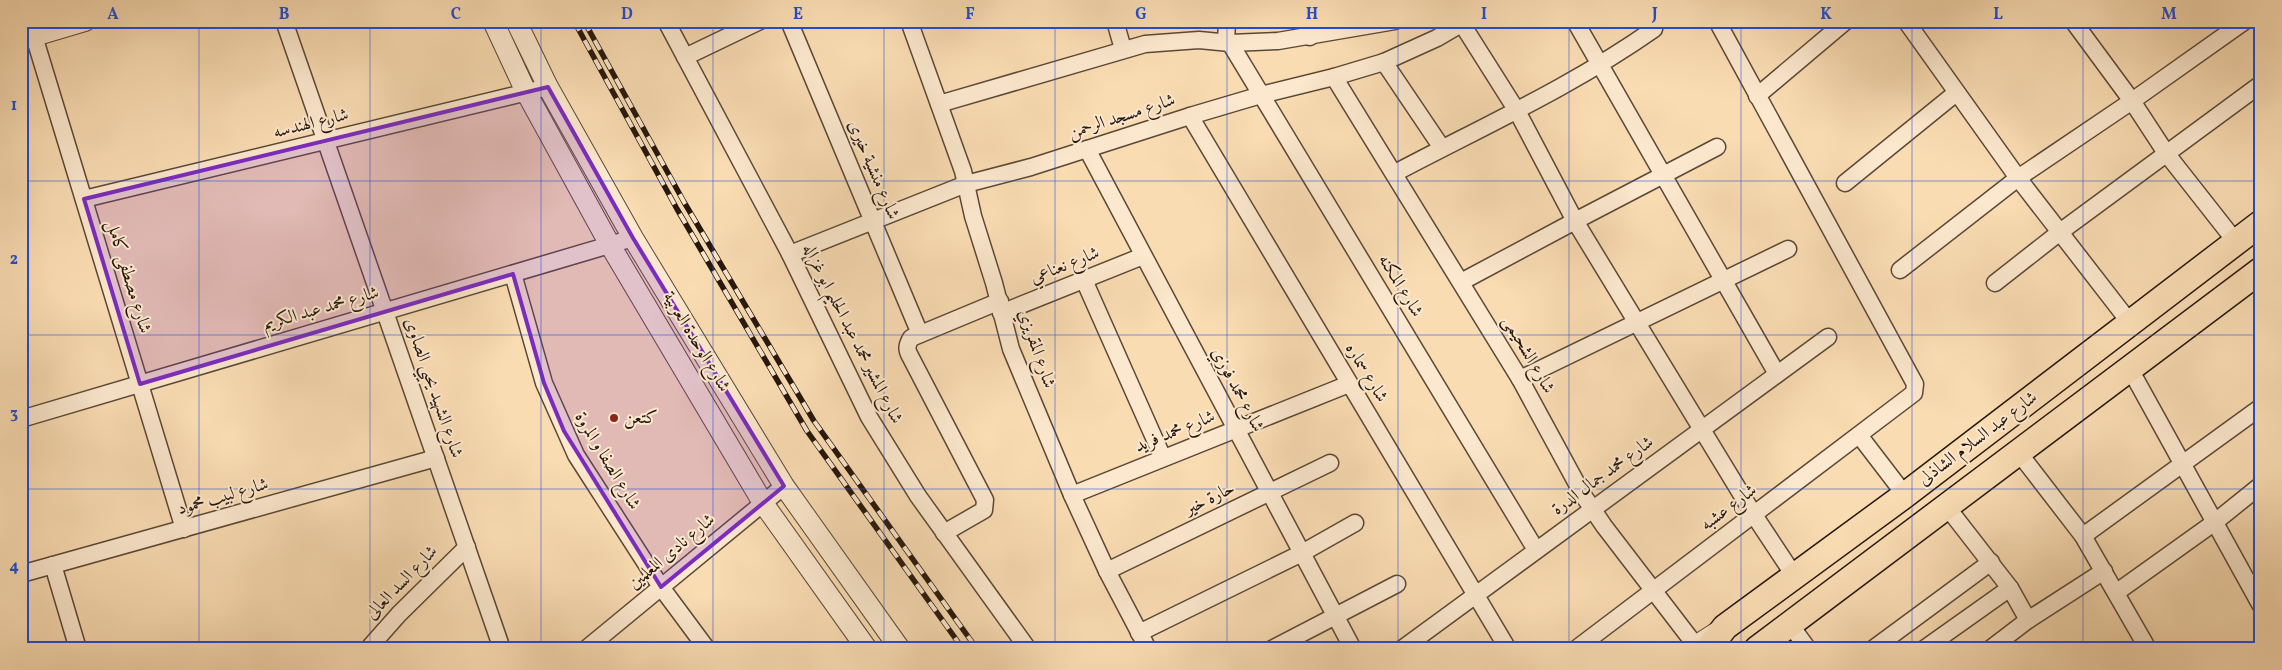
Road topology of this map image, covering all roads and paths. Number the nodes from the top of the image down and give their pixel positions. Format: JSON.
{"nodes":[{"id":1,"x":85,"y":21,"type":"edge"},
{"id":2,"x":284,"y":21,"type":"edge"},
{"id":3,"x":493,"y":21,"type":"edge"},
{"id":4,"x":516,"y":21,"type":"edge"},
{"id":5,"x":666,"y":21,"type":"edge"},
{"id":6,"x":760,"y":21,"type":"edge"},
{"id":7,"x":789,"y":21,"type":"edge"},
{"id":8,"x":909,"y":21,"type":"edge"},
{"id":9,"x":1115,"y":21,"type":"edge"},
{"id":10,"x":1227,"y":21,"type":"edge"},
{"id":11,"x":1395,"y":21,"type":"edge"},
{"id":12,"x":1575,"y":21,"type":"edge"},
{"id":13,"x":1717,"y":21,"type":"edge"},
{"id":14,"x":1846,"y":21,"type":"edge"},
{"id":15,"x":1906,"y":21,"type":"edge"},
{"id":16,"x":2073,"y":21,"type":"edge"},
{"id":17,"x":2245,"y":21,"type":"edge"},
{"id":18,"x":1464,"y":22,"type":"edge"},
{"id":19,"x":1371,"y":23,"type":"edge"},
{"id":20,"x":1310,"y":29,"type":"edge"},
{"id":21,"x":1654,"y":29,"type":"dead end"},
{"id":22,"x":27,"y":30,"type":"edge"},
{"id":23,"x":1228,"y":42,"type":"junction"},
{"id":24,"x":1123,"y":49,"type":"junction"},
{"id":25,"x":685,"y":56,"type":"junction"},
{"id":26,"x":1384,"y":62,"type":"junction"},
{"id":27,"x":1601,"y":65,"type":"junction"},
{"id":28,"x":1334,"y":78,"type":"junction"},
{"id":29,"x":2261,"y":84,"type":"edge"},
{"id":30,"x":548,"y":87,"type":"junction"},
{"id":31,"x":526,"y":92,"type":"junction"},
{"id":32,"x":1956,"y":93,"type":"junction"},
{"id":33,"x":1261,"y":95,"type":"junction"},
{"id":34,"x":1757,"y":96,"type":"junction"},
{"id":35,"x":2132,"y":101,"type":"junction"},
{"id":36,"x":939,"y":104,"type":"junction"},
{"id":37,"x":1517,"y":111,"type":"junction"},
{"id":38,"x":1190,"y":116,"type":"junction"},
{"id":39,"x":326,"y":141,"type":"junction"},
{"id":40,"x":1717,"y":147,"type":"dead end"},
{"id":41,"x":1442,"y":148,"type":"junction"},
{"id":42,"x":1087,"y":149,"type":"junction"},
{"id":43,"x":2166,"y":153,"type":"junction"},
{"id":44,"x":1395,"y":173,"type":"junction"},
{"id":45,"x":1664,"y":176,"type":"junction"},
{"id":46,"x":2018,"y":178,"type":"junction"},
{"id":47,"x":1845,"y":183,"type":"dead end"},
{"id":48,"x":966,"y":184,"type":"junction"},
{"id":49,"x":84,"y":200,"type":"junction"},
{"id":50,"x":872,"y":220,"type":"junction"},
{"id":51,"x":1575,"y":221,"type":"junction"},
{"id":52,"x":2261,"y":223,"type":"edge"},
{"id":53,"x":2060,"y":232,"type":"junction"},
{"id":54,"x":633,"y":238,"type":"junction"},
{"id":55,"x":2236,"y":242,"type":"junction"},
{"id":56,"x":610,"y":245,"type":"junction"},
{"id":57,"x":1788,"y":249,"type":"dead end"},
{"id":58,"x":790,"y":254,"type":"junction"},
{"id":59,"x":1144,"y":256,"type":"junction"},
{"id":60,"x":1900,"y":270,"type":"dead end"},
{"id":61,"x":2261,"y":270,"type":"edge"},
{"id":62,"x":513,"y":274,"type":"junction"},
{"id":63,"x":1084,"y":280,"type":"junction"},
{"id":64,"x":1724,"y":280,"type":"junction"},
{"id":65,"x":2187,"y":280,"type":"junction"},
{"id":66,"x":1461,"y":282,"type":"junction"},
{"id":67,"x":1995,"y":283,"type":"dead end"},
{"id":68,"x":1000,"y":307,"type":"junction"},
{"id":69,"x":2210,"y":308,"type":"junction"},
{"id":70,"x":385,"y":311,"type":"junction"},
{"id":71,"x":1637,"y":322,"type":"junction"},
{"id":72,"x":2131,"y":324,"type":"junction"},
{"id":73,"x":920,"y":334,"type":"junction"},
{"id":74,"x":1828,"y":337,"type":"dead end"},
{"id":75,"x":2130,"y":369,"type":"junction"},
{"id":76,"x":1777,"y":374,"type":"junction"},
{"id":77,"x":1520,"y":379,"type":"junction"},
{"id":78,"x":140,"y":384,"type":"junction"},
{"id":79,"x":1349,"y":384,"type":"junction"},
{"id":80,"x":2261,"y":407,"type":"edge"},
{"id":81,"x":21,"y":419,"type":"edge"},
{"id":82,"x":1236,"y":429,"type":"junction"},
{"id":83,"x":1702,"y":429,"type":"junction"},
{"id":84,"x":1859,"y":435,"type":"junction"},
{"id":85,"x":2019,"y":452,"type":"junction"},
{"id":86,"x":436,"y":458,"type":"junction"},
{"id":87,"x":1164,"y":458,"type":"junction"},
{"id":88,"x":2182,"y":462,"type":"junction"},
{"id":89,"x":1330,"y":463,"type":"dead end"},
{"id":90,"x":2261,"y":485,"type":"edge"},
{"id":91,"x":784,"y":486,"type":"junction"},
{"id":92,"x":1269,"y":493,"type":"junction"},
{"id":93,"x":1072,"y":495,"type":"junction"},
{"id":94,"x":1905,"y":495,"type":"junction"},
{"id":95,"x":764,"y":503,"type":"junction"},
{"id":96,"x":1947,"y":508,"type":"junction"},
{"id":97,"x":1592,"y":509,"type":"junction"},
{"id":98,"x":1754,"y":515,"type":"junction"},
{"id":99,"x":2215,"y":522,"type":"junction"},
{"id":100,"x":1355,"y":523,"type":"dead end"},
{"id":101,"x":184,"y":529,"type":"junction"},
{"id":102,"x":944,"y":533,"type":"junction"},
{"id":103,"x":2083,"y":536,"type":"junction"},
{"id":104,"x":467,"y":547,"type":"junction"},
{"id":105,"x":1536,"y":550,"type":"junction"},
{"id":106,"x":1302,"y":553,"type":"junction"},
{"id":107,"x":1991,"y":562,"type":"junction"},
{"id":108,"x":53,"y":566,"type":"junction"},
{"id":109,"x":1107,"y":571,"type":"junction"},
{"id":110,"x":2104,"y":571,"type":"junction"},
{"id":111,"x":21,"y":574,"type":"edge"},
{"id":112,"x":1795,"y":577,"type":"junction"},
{"id":113,"x":1396,"y":584,"type":"dead end"},
{"id":114,"x":661,"y":587,"type":"junction"},
{"id":115,"x":2010,"y":588,"type":"junction"},
{"id":116,"x":1653,"y":591,"type":"junction"},
{"id":117,"x":2117,"y":592,"type":"junction"},
{"id":118,"x":1476,"y":595,"type":"junction"},
{"id":119,"x":2261,"y":606,"type":"edge"},
{"id":120,"x":1335,"y":616,"type":"junction"},
{"id":121,"x":2028,"y":620,"type":"junction"},
{"id":122,"x":1789,"y":623,"type":"junction"},
{"id":123,"x":1139,"y":633,"type":"junction"},
{"id":124,"x":1698,"y":648,"type":"edge"},
{"id":125,"x":78,"y":649,"type":"edge"},
{"id":126,"x":368,"y":649,"type":"edge"},
{"id":127,"x":502,"y":649,"type":"edge"},
{"id":128,"x":586,"y":649,"type":"edge"},
{"id":129,"x":707,"y":649,"type":"edge"},
{"id":130,"x":867,"y":649,"type":"edge"},
{"id":131,"x":900,"y":649,"type":"edge"},
{"id":132,"x":1028,"y":649,"type":"edge"},
{"id":133,"x":1148,"y":649,"type":"edge"},
{"id":134,"x":1272,"y":649,"type":"edge"},
{"id":135,"x":1352,"y":649,"type":"edge"},
{"id":136,"x":1402,"y":649,"type":"edge"},
{"id":137,"x":1508,"y":649,"type":"edge"},
{"id":138,"x":1576,"y":649,"type":"edge"},
{"id":139,"x":1757,"y":649,"type":"edge"},
{"id":140,"x":1808,"y":649,"type":"edge"},
{"id":141,"x":1873,"y":649,"type":"edge"},
{"id":142,"x":1924,"y":649,"type":"edge"},
{"id":143,"x":1990,"y":649,"type":"edge"},
{"id":144,"x":2148,"y":649,"type":"edge"}],
"edges":[{"from":1,"to":22,"type":"street"},
{"from":2,"to":39,"type":"street","name":"شارع الشهيد يحيي الصاوى"},
{"from":3,"to":31,"type":"street","name":"شارع الوحدة العربية"},
{"from":4,"to":30,"type":"street","name":"شارع الوحدة العربية"},
{"from":5,"to":25,"type":"street","name":"شارع المشير محمد عبد الحليم ابو غزاله"},
{"from":6,"to":25,"type":"street"},
{"from":7,"to":50,"type":"street","name":"شارع منشية خيرى"},
{"from":8,"to":36,"type":"street","name":"شارع المقريزي"},
{"from":9,"to":24,"type":"street"},
{"from":10,"to":23,"type":"street"},
{"from":11,"to":19,"type":"street"},
{"from":12,"to":27,"type":"street"},
{"from":13,"to":34,"type":"street"},
{"from":14,"to":34,"type":"street"},
{"from":15,"to":32,"type":"street"},
{"from":16,"to":35,"type":"street"},
{"from":17,"to":35,"type":"street"},
{"from":18,"to":26,"type":"street","name":"شارع مسجد الرحمن"},
{"from":18,"to":37,"type":"street"},
{"from":19,"to":20,"type":"street"},
{"from":20,"to":23,"type":"street"},
{"from":21,"to":27,"type":"street"},
{"from":22,"to":49,"type":"street","name":"شارع مصطفى كامل"},
{"from":23,"to":24,"type":"street"},
{"from":23,"to":33,"type":"street","name":"شارع المكنه"},
{"from":24,"to":36,"type":"street"},
{"from":25,"to":58,"type":"street","name":"شارع المشير محمد عبد الحليم ابو غزاله"},
{"from":26,"to":28,"type":"street","name":"شارع مسجد الرحمن"},
{"from":26,"to":41,"type":"street"},
{"from":27,"to":37,"type":"street"},
{"from":27,"to":45,"type":"street"},
{"from":28,"to":33,"type":"street","name":"شارع مسجد الرحمن"},
{"from":28,"to":44,"type":"street","name":"شارع الشحيمى"},
{"from":29,"to":43,"type":"street"},
{"from":30,"to":31,"type":"street","name":"شارع الهندسه"},
{"from":30,"to":54,"type":"street","name":"شارع الوحدة العربية"},
{"from":31,"to":39,"type":"street","name":"شارع الهندسه"},
{"from":31,"to":56,"type":"street","name":"شارع الوحدة العربية"},
{"from":32,"to":46,"type":"street"},
{"from":32,"to":47,"type":"street"},
{"from":33,"to":38,"type":"street","name":"شارع مسجد الرحمن"},
{"from":33,"to":105,"type":"street","name":"شارع المكنه"},
{"from":34,"to":84,"type":"street","name":"شارع عشبه"},
{"from":35,"to":43,"type":"street"},
{"from":35,"to":46,"type":"street"},
{"from":36,"to":48,"type":"street","name":"شارع المقريزي"},
{"from":37,"to":41,"type":"street"},
{"from":37,"to":51,"type":"street"},
{"from":38,"to":42,"type":"street","name":"شارع مسجد الرحمن"},
{"from":38,"to":79,"type":"street","name":"شارع سماره"},
{"from":39,"to":49,"type":"street","name":"شارع الهندسه"},
{"from":39,"to":70,"type":"street","name":"شارع الشهيد يحيي الصاوى"},
{"from":40,"to":45,"type":"street"},
{"from":41,"to":44,"type":"street"},
{"from":42,"to":48,"type":"street","name":"شارع مسجد الرحمن"},
{"from":42,"to":59,"type":"street","name":"شارع محمد فوزي"},
{"from":43,"to":53,"type":"street"},
{"from":43,"to":55,"type":"street"},
{"from":44,"to":66,"type":"street","name":"شارع الشحيمى"},
{"from":45,"to":51,"type":"street"},
{"from":45,"to":64,"type":"street"},
{"from":46,"to":53,"type":"street"},
{"from":46,"to":60,"type":"street"},
{"from":48,"to":50,"type":"street","name":"شارع مسجد الرحمن"},
{"from":48,"to":68,"type":"street","name":"شارع المقريزي"},
{"from":49,"to":78,"type":"street","name":"شارع مصطفى كامل"},
{"from":50,"to":58,"type":"street","name":"شارع مسجد الرحمن"},
{"from":50,"to":73,"type":"street","name":"شارع منشية خيرى"},
{"from":51,"to":66,"type":"street"},
{"from":51,"to":71,"type":"street"},
{"from":52,"to":55,"type":"main road","name":"شارع عبد السلام الشاذلى"},
{"from":53,"to":67,"type":"street"},
{"from":53,"to":72,"type":"street"},
{"from":54,"to":56,"type":"street","name":"شارع محمد عبد الكريم"},
{"from":54,"to":91,"type":"street","name":"شارع الوحدة العربية"},
{"from":55,"to":65,"type":"main road","name":"شارع عبد السلام الشاذلى"},
{"from":56,"to":62,"type":"street","name":"شارع محمد عبد الكريم"},
{"from":56,"to":95,"type":"street","name":"شارع الوحدة العربية"},
{"from":57,"to":64,"type":"street"},
{"from":58,"to":102,"type":"street","name":"شارع المشير محمد عبد الحليم ابو غزاله"},
{"from":59,"to":63,"type":"street","name":"شارع نعناعي"},
{"from":59,"to":82,"type":"street","name":"شارع محمد فوزي"},
{"from":61,"to":69,"type":"main road","name":"شارع عبد السلام الشاذلى"},
{"from":62,"to":70,"type":"street","name":"شارع محمد عبد الكريم"},
{"from":62,"to":114,"type":"street","name":"شارع الصفا و المروة"},
{"from":63,"to":68,"type":"street","name":"شارع نعناعي"},
{"from":63,"to":87,"type":"street"},
{"from":64,"to":71,"type":"street"},
{"from":64,"to":76,"type":"street"},
{"from":65,"to":69,"type":"main road"},
{"from":65,"to":72,"type":"main road","name":"شارع عبد السلام الشاذلى"},
{"from":66,"to":77,"type":"street","name":"شارع الشحيمى"},
{"from":68,"to":73,"type":"street","name":"شارع نعناعي"},
{"from":68,"to":93,"type":"street","name":"شارع المقريزي"},
{"from":69,"to":75,"type":"main road","name":"شارع عبد السلام الشاذلى"},
{"from":70,"to":78,"type":"street","name":"شارع محمد عبد الكريم"},
{"from":70,"to":86,"type":"street","name":"شارع الشهيد يحيي الصاوى"},
{"from":71,"to":77,"type":"street"},
{"from":71,"to":83,"type":"street"},
{"from":72,"to":94,"type":"main road","name":"شارع عبد السلام الشاذلى"},
{"from":73,"to":102,"type":"street"},
{"from":74,"to":76,"type":"street","name":"شارع محمد جمال الدرة"},
{"from":75,"to":85,"type":"main road","name":"شارع عبد السلام الشاذلى"},
{"from":75,"to":88,"type":"street"},
{"from":76,"to":83,"type":"street","name":"شارع محمد جمال الدرة"},
{"from":77,"to":97,"type":"street","name":"شارع الشحيمى"},
{"from":78,"to":81,"type":"street","name":"شارع محمد عبد الكريم"},
{"from":78,"to":101,"type":"street","name":"شارع مصطفى كامل"},
{"from":79,"to":82,"type":"street","name":"شارع محمد فريد"},
{"from":79,"to":118,"type":"street","name":"شارع سماره"},
{"from":80,"to":88,"type":"street"},
{"from":82,"to":87,"type":"street","name":"شارع محمد فريد"},
{"from":82,"to":92,"type":"street","name":"شارع محمد فوزي"},
{"from":83,"to":97,"type":"street","name":"شارع محمد جمال الدرة"},
{"from":83,"to":98,"type":"street"},
{"from":84,"to":94,"type":"street"},
{"from":84,"to":98,"type":"street","name":"شارع عشبه"},
{"from":85,"to":96,"type":"main road","name":"شارع عبد السلام الشاذلى"},
{"from":85,"to":103,"type":"street"},
{"from":86,"to":101,"type":"street","name":"شارع لبيب محمود"},
{"from":86,"to":104,"type":"street","name":"شارع الشهيد يحيي الصاوى"},
{"from":87,"to":93,"type":"street","name":"شارع محمد فريد"},
{"from":88,"to":99,"type":"street"},
{"from":88,"to":103,"type":"street"},
{"from":89,"to":92,"type":"street","name":"حارة خير"},
{"from":90,"to":99,"type":"street"},
{"from":91,"to":95,"type":"street","name":"شارع نادى المعلمين"},
{"from":91,"to":131,"type":"street","name":"شارع الوحدة العربية"},
{"from":92,"to":106,"type":"street","name":"شارع محمد فوزي"},
{"from":92,"to":109,"type":"street","name":"حارة خير"},
{"from":93,"to":109,"type":"street","name":"شارع المقريزي"},
{"from":94,"to":112,"type":"main road","name":"شارع عبد السلام الشاذلى"},
{"from":95,"to":114,"type":"street","name":"شارع نادى المعلمين"},
{"from":95,"to":130,"type":"street","name":"شارع الوحدة العربية"},
{"from":96,"to":107,"type":"street"},
{"from":96,"to":122,"type":"main road","name":"شارع عبد السلام الشاذلى"},
{"from":97,"to":105,"type":"street","name":"شارع محمد جمال الدرة"},
{"from":97,"to":116,"type":"street","name":"شارع الشحيمى"},
{"from":98,"to":112,"type":"street"},
{"from":98,"to":116,"type":"street","name":"شارع عشبه"},
{"from":99,"to":117,"type":"street"},
{"from":99,"to":119,"type":"street"},
{"from":100,"to":106,"type":"street"},
{"from":101,"to":108,"type":"street","name":"شارع لبيب محمود"},
{"from":102,"to":132,"type":"street","name":"شارع المشير محمد عبد الحليم ابو غزاله"},
{"from":103,"to":110,"type":"street"},
{"from":104,"to":126,"type":"street","name":"شارع السد العالى"},
{"from":104,"to":127,"type":"street","name":"شارع الشهيد يحيي الصاوى"},
{"from":105,"to":118,"type":"street","name":"شارع محمد جمال الدرة"},
{"from":106,"to":120,"type":"street","name":"شارع محمد فوزي"},
{"from":106,"to":123,"type":"street"},
{"from":107,"to":115,"type":"street"},
{"from":107,"to":141,"type":"street"},
{"from":108,"to":111,"type":"street","name":"شارع لبيب محمود"},
{"from":108,"to":125,"type":"street"},
{"from":109,"to":123,"type":"street","name":"شارع المقريزي"},
{"from":110,"to":117,"type":"street"},
{"from":110,"to":121,"type":"street"},
{"from":112,"to":124,"type":"main road","name":"شارع عبد السلام الشاذلى"},
{"from":113,"to":120,"type":"street"},
{"from":114,"to":128,"type":"street","name":"شارع نادى المعلمين"},
{"from":114,"to":129,"type":"street","name":"شارع الصفا و المروة"},
{"from":115,"to":121,"type":"street"},
{"from":115,"to":142,"type":"street"},
{"from":116,"to":124,"type":"street","name":"شارع الشحيمى"},
{"from":116,"to":138,"type":"street","name":"شارع عشبه"},
{"from":117,"to":144,"type":"street"},
{"from":118,"to":136,"type":"street","name":"شارع محمد جمال الدرة"},
{"from":118,"to":137,"type":"street","name":"شارع سماره"},
{"from":120,"to":134,"type":"street"},
{"from":120,"to":135,"type":"street","name":"شارع محمد فوزي"},
{"from":121,"to":143,"type":"street"},
{"from":122,"to":139,"type":"main road","name":"شارع عبد السلام الشاذلى"},
{"from":122,"to":140,"type":"street"},
{"from":123,"to":133,"type":"street","name":"شارع المقريزي"}]}
